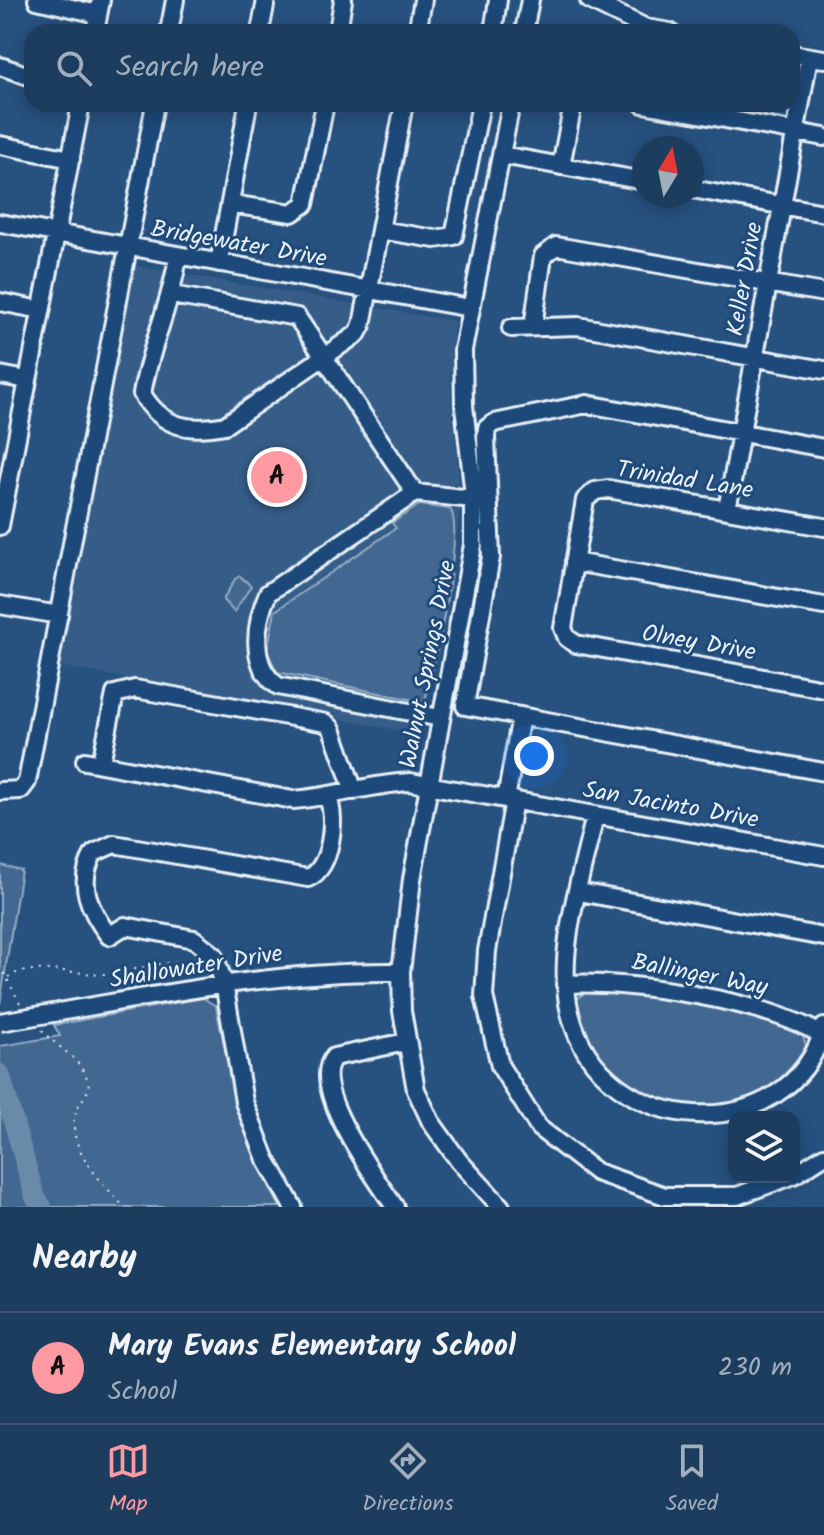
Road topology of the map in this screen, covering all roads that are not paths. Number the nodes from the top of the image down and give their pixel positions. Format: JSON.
{"nodes":[{"id":1,"x":37,"y":0,"type":"edge"},
{"id":2,"x":175,"y":0,"type":"edge"},
{"id":3,"x":266,"y":0,"type":"edge"},
{"id":4,"x":343,"y":0,"type":"edge"},
{"id":5,"x":423,"y":0,"type":"edge"},
{"id":6,"x":498,"y":0,"type":"edge"},
{"id":7,"x":530,"y":0,"type":"edge"},
{"id":8,"x":589,"y":0,"type":"edge"},
{"id":9,"x":100,"y":7,"type":"edge"},
{"id":10,"x":170,"y":24,"type":"edge"},
{"id":11,"x":262,"y":24,"type":"edge"},
{"id":12,"x":339,"y":24,"type":"edge"},
{"id":13,"x":418,"y":24,"type":"edge"},
{"id":14,"x":494,"y":24,"type":"edge"},
{"id":15,"x":526,"y":24,"type":"edge"},
{"id":16,"x":638,"y":24,"type":"edge"},
{"id":17,"x":808,"y":57,"type":"edge"},
{"id":18,"x":0,"y":66,"type":"edge"},
{"id":19,"x":24,"y":74,"type":"edge"},
{"id":20,"x":800,"y":103,"type":"edge"},
{"id":21,"x":80,"y":112,"type":"edge"},
{"id":22,"x":153,"y":112,"type":"edge"},
{"id":23,"x":247,"y":112,"type":"edge"},
{"id":24,"x":323,"y":112,"type":"edge"},
{"id":25,"x":402,"y":112,"type":"edge"},
{"id":26,"x":479,"y":112,"type":"edge"},
{"id":27,"x":510,"y":112,"type":"edge"},
{"id":28,"x":571,"y":112,"type":"edge"},
{"id":29,"x":686,"y":112,"type":"edge"},
{"id":30,"x":798,"y":112,"type":"edge"},
{"id":31,"x":795,"y":132,"type":"junction"},
{"id":32,"x":824,"y":137,"type":"edge"},
{"id":33,"x":0,"y":145,"type":"edge"},
{"id":34,"x":502,"y":155,"type":"junction"},
{"id":35,"x":71,"y":159,"type":"junction"},
{"id":36,"x":561,"y":166,"type":"junction"},
{"id":37,"x":632,"y":179,"type":"edge"},
{"id":38,"x":704,"y":191,"type":"edge"},
{"id":39,"x":230,"y":204,"type":"junction"},
{"id":40,"x":782,"y":205,"type":"junction"},
{"id":41,"x":824,"y":213,"type":"edge"},
{"id":42,"x":0,"y":223,"type":"edge"},
{"id":43,"x":380,"y":230,"type":"junction"},
{"id":44,"x":56,"y":234,"type":"junction"},
{"id":45,"x":127,"y":247,"type":"junction"},
{"id":46,"x":178,"y":256,"type":"junction"},
{"id":47,"x":219,"y":263,"type":"junction"},
{"id":48,"x":768,"y":282,"type":"junction"},
{"id":49,"x":369,"y":290,"type":"junction"},
{"id":50,"x":824,"y":293,"type":"edge"},
{"id":51,"x":172,"y":295,"type":"junction"},
{"id":52,"x":0,"y":302,"type":"edge"},
{"id":53,"x":470,"y":308,"type":"junction"},
{"id":54,"x":41,"y":310,"type":"junction"},
{"id":55,"x":533,"y":327,"type":"junction"},
{"id":56,"x":511,"y":328,"type":"dead end"},
{"id":57,"x":323,"y":356,"type":"junction"},
{"id":58,"x":754,"y":357,"type":"junction"},
{"id":59,"x":824,"y":370,"type":"edge"},
{"id":60,"x":0,"y":375,"type":"edge"},
{"id":61,"x":27,"y":380,"type":"junction"},
{"id":62,"x":741,"y":433,"type":"junction"},
{"id":63,"x":824,"y":448,"type":"edge"},
{"id":64,"x":6,"y":455,"type":"edge"},
{"id":65,"x":415,"y":493,"type":"junction"},
{"id":66,"x":473,"y":499,"type":"junction"},
{"id":67,"x":727,"y":510,"type":"junction"},
{"id":68,"x":0,"y":526,"type":"edge"},
{"id":69,"x":824,"y":527,"type":"edge"},
{"id":70,"x":574,"y":562,"type":"junction"},
{"id":71,"x":0,"y":605,"type":"edge"},
{"id":72,"x":824,"y":606,"type":"edge"},
{"id":73,"x":59,"y":615,"type":"junction"},
{"id":74,"x":567,"y":638,"type":"joint"},
{"id":75,"x":824,"y":689,"type":"edge"},
{"id":76,"x":521,"y":716,"type":"junction"},
{"id":77,"x":440,"y":718,"type":"junction"},
{"id":78,"x":824,"y":772,"type":"edge"},
{"id":79,"x":428,"y":785,"type":"junction"},
{"id":80,"x":0,"y":791,"type":"edge"},
{"id":81,"x":354,"y":791,"type":"junction"},
{"id":82,"x":328,"y":798,"type":"junction"},
{"id":83,"x":510,"y":800,"type":"junction"},
{"id":84,"x":595,"y":815,"type":"junction"},
{"id":85,"x":824,"y":856,"type":"edge"},
{"id":86,"x":579,"y":892,"type":"junction"},
{"id":87,"x":824,"y":937,"type":"edge"},
{"id":88,"x":401,"y":972,"type":"junction"},
{"id":89,"x":224,"y":983,"type":"junction"},
{"id":90,"x":565,"y":984,"type":"junction"},
{"id":91,"x":0,"y":1022,"type":"edge"},
{"id":92,"x":823,"y":1031,"type":"edge"},
{"id":93,"x":406,"y":1042,"type":"junction"},
{"id":94,"x":824,"y":1156,"type":"edge"},
{"id":95,"x":800,"y":1171,"type":"edge"},
{"id":96,"x":773,"y":1183,"type":"edge"},
{"id":97,"x":679,"y":1202,"type":"edge"},
{"id":98,"x":293,"y":1207,"type":"edge"},
{"id":99,"x":395,"y":1207,"type":"edge"},
{"id":100,"x":501,"y":1207,"type":"edge"}],
"edges":[{"from":1,"to":9,"type":"street"},
{"from":2,"to":10,"type":"street"},
{"from":3,"to":11,"type":"street"},
{"from":4,"to":12,"type":"street"},
{"from":5,"to":13,"type":"street"},
{"from":6,"to":14,"type":"street"},
{"from":7,"to":15,"type":"street"},
{"from":8,"to":16,"type":"street"},
{"from":17,"to":20,"type":"street","name":"Keller Drive"},
{"from":18,"to":19,"type":"street"},
{"from":21,"to":35,"type":"street"},
{"from":22,"to":45,"type":"street"},
{"from":23,"to":39,"type":"street"},
{"from":24,"to":39,"type":"street"},
{"from":25,"to":43,"type":"street"},
{"from":26,"to":43,"type":"street"},
{"from":27,"to":34,"type":"street","name":"Walnut Springs Drive"},
{"from":28,"to":36,"type":"street"},
{"from":29,"to":31,"type":"street"},
{"from":30,"to":31,"type":"street","name":"Keller Drive"},
{"from":31,"to":32,"type":"street"},
{"from":31,"to":40,"type":"street","name":"Keller Drive"},
{"from":33,"to":35,"type":"street"},
{"from":34,"to":36,"type":"street"},
{"from":34,"to":53,"type":"street","name":"Walnut Springs Drive"},
{"from":35,"to":44,"type":"street"},
{"from":36,"to":37,"type":"street"},
{"from":38,"to":40,"type":"street"},
{"from":39,"to":47,"type":"street"},
{"from":40,"to":41,"type":"street"},
{"from":40,"to":48,"type":"street","name":"Keller Drive"},
{"from":42,"to":44,"type":"street","name":"Bridgewater Drive"},
{"from":43,"to":49,"type":"street"},
{"from":44,"to":45,"type":"street","name":"Bridgewater Drive"},
{"from":44,"to":54,"type":"street"},
{"from":45,"to":46,"type":"street","name":"Bridgewater Drive"},
{"from":45,"to":73,"type":"street"},
{"from":46,"to":47,"type":"street","name":"Bridgewater Drive"},
{"from":46,"to":51,"type":"street"},
{"from":47,"to":49,"type":"street","name":"Bridgewater Drive"},
{"from":48,"to":50,"type":"street"},
{"from":48,"to":55,"type":"street"},
{"from":48,"to":58,"type":"street","name":"Keller Drive"},
{"from":49,"to":53,"type":"street","name":"Bridgewater Drive"},
{"from":49,"to":57,"type":"street"},
{"from":51,"to":57,"type":"street"},
{"from":51,"to":57,"type":"street"},
{"from":52,"to":54,"type":"street"},
{"from":53,"to":66,"type":"street","name":"Walnut Springs Drive"},
{"from":54,"to":61,"type":"street"},
{"from":55,"to":56,"type":"street"},
{"from":55,"to":58,"type":"street"},
{"from":57,"to":65,"type":"street"},
{"from":58,"to":59,"type":"street"},
{"from":58,"to":62,"type":"street","name":"Keller Drive"},
{"from":60,"to":61,"type":"street"},
{"from":61,"to":64,"type":"street"},
{"from":62,"to":63,"type":"street"},
{"from":62,"to":67,"type":"street","name":"Keller Drive"},
{"from":62,"to":76,"type":"street"},
{"from":64,"to":68,"type":"street"},
{"from":65,"to":66,"type":"street"},
{"from":65,"to":77,"type":"street"},
{"from":66,"to":77,"type":"street","name":"Walnut Springs Drive"},
{"from":67,"to":69,"type":"street","name":"Trinidad Lane"},
{"from":67,"to":70,"type":"street","name":"Trinidad Lane"},
{"from":70,"to":72,"type":"street"},
{"from":70,"to":74,"type":"street","name":"Trinidad Lane"},
{"from":71,"to":73,"type":"street"},
{"from":73,"to":80,"type":"street"},
{"from":74,"to":75,"type":"street","name":"Olney Drive"},
{"from":76,"to":78,"type":"street"},
{"from":76,"to":83,"type":"street"},
{"from":77,"to":79,"type":"street","name":"Walnut Springs Drive"},
{"from":79,"to":81,"type":"street","name":"San Jacinto Drive"},
{"from":79,"to":83,"type":"street","name":"San Jacinto Drive"},
{"from":79,"to":88,"type":"street","name":"Walnut Springs Drive"},
{"from":81,"to":82,"type":"street","name":"San Jacinto Drive"},
{"from":81,"to":82,"type":"street","name":"San Jacinto Drive"},
{"from":82,"to":89,"type":"street"},
{"from":83,"to":84,"type":"street","name":"San Jacinto Drive"},
{"from":83,"to":97,"type":"street"},
{"from":84,"to":85,"type":"street","name":"San Jacinto Drive"},
{"from":84,"to":86,"type":"street"},
{"from":86,"to":87,"type":"street"},
{"from":86,"to":90,"type":"street"},
{"from":88,"to":89,"type":"street","name":"Shallowater Drive"},
{"from":88,"to":93,"type":"street","name":"Walnut Springs Drive"},
{"from":89,"to":91,"type":"street","name":"Shallowater Drive","bridge":true},
{"from":89,"to":98,"type":"street"},
{"from":90,"to":92,"type":"street","name":"Ballinger Way"},
{"from":90,"to":92,"type":"street"},
{"from":93,"to":99,"type":"street"},
{"from":93,"to":100,"type":"street","name":"Walnut Springs Drive"},
{"from":94,"to":95,"type":"street"},
{"from":96,"to":97,"type":"street"}]}
